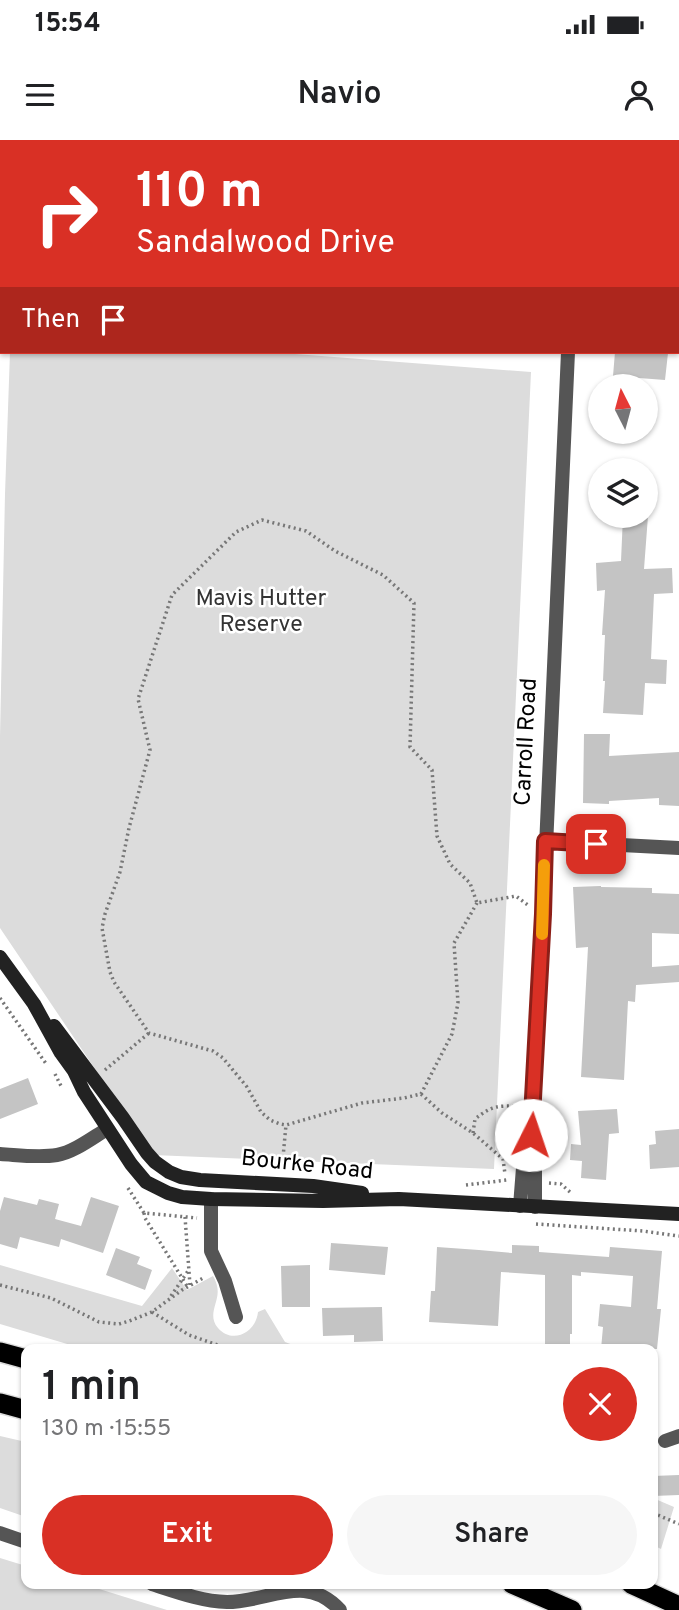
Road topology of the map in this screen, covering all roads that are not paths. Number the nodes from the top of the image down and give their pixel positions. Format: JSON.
{"nodes":[{"id":1,"x":568,"y":354,"type":"edge"},
{"id":2,"x":545,"y":841,"type":"junction"},
{"id":3,"x":679,"y":848,"type":"edge"},
{"id":4,"x":0,"y":957,"type":"edge"},
{"id":5,"x":34,"y":1004,"type":"junction"},
{"id":6,"x":123,"y":1118,"type":"junction"},
{"id":7,"x":107,"y":1129,"type":"junction"},
{"id":8,"x":0,"y":1154,"type":"edge"},
{"id":9,"x":160,"y":1166,"type":"junction"},
{"id":10,"x":211,"y":1181,"type":"junction"},
{"id":11,"x":146,"y":1182,"type":"junction"},
{"id":12,"x":211,"y":1199,"type":"junction"},
{"id":13,"x":399,"y":1199,"type":"junction"},
{"id":14,"x":527,"y":1206,"type":"junction"},
{"id":15,"x":679,"y":1214,"type":"edge"},
{"id":16,"x":236,"y":1317,"type":"dead end"},
{"id":17,"x":0,"y":1352,"type":"edge"},
{"id":18,"x":21,"y":1358,"type":"edge"},
{"id":19,"x":0,"y":1403,"type":"edge"},
{"id":20,"x":21,"y":1409,"type":"edge"},
{"id":21,"x":0,"y":1534,"type":"edge"},
{"id":22,"x":21,"y":1540,"type":"edge"},
{"id":23,"x":168,"y":1589,"type":"edge"},
{"id":24,"x":287,"y":1589,"type":"edge"},
{"id":25,"x":297,"y":1589,"type":"edge"},
{"id":26,"x":524,"y":1589,"type":"edge"},
{"id":27,"x":642,"y":1589,"type":"edge"},
{"id":28,"x":679,"y":1606,"type":"edge"},
{"id":29,"x":340,"y":1610,"type":"edge"},
{"id":30,"x":572,"y":1610,"type":"edge"}],
"edges":[{"from":1,"to":2,"type":"street","name":"Carroll Road"},
{"from":2,"to":3,"type":"street"},
{"from":2,"to":14,"type":"street","name":"Carroll Road"},
{"from":4,"to":5,"type":"main road"},
{"from":5,"to":6,"type":"main road"},
{"from":5,"to":7,"type":"main road"},
{"from":6,"to":7,"type":"main road"},
{"from":6,"to":9,"type":"main road"},
{"from":7,"to":8,"type":"street"},
{"from":7,"to":11,"type":"main road"},
{"from":9,"to":10,"type":"main road","name":"Bourke Road"},
{"from":9,"to":11,"type":"main road"},
{"from":10,"to":12,"type":"main road"},
{"from":10,"to":13,"type":"main road","name":"Bourke Road"},
{"from":11,"to":12,"type":"main road","name":"Bourke Road"},
{"from":12,"to":13,"type":"main road","name":"Bourke Road"},
{"from":12,"to":16,"type":"street"},
{"from":13,"to":14,"type":"main road","name":"Bourke Road"},
{"from":14,"to":15,"type":"main road","name":"Bourke Road"},
{"from":17,"to":18,"type":"highway"},
{"from":19,"to":20,"type":"highway"},
{"from":21,"to":22,"type":"street"},
{"from":23,"to":24,"type":"street"},
{"from":25,"to":29,"type":"street"},
{"from":26,"to":30,"type":"highway"},
{"from":27,"to":28,"type":"highway"}]}
